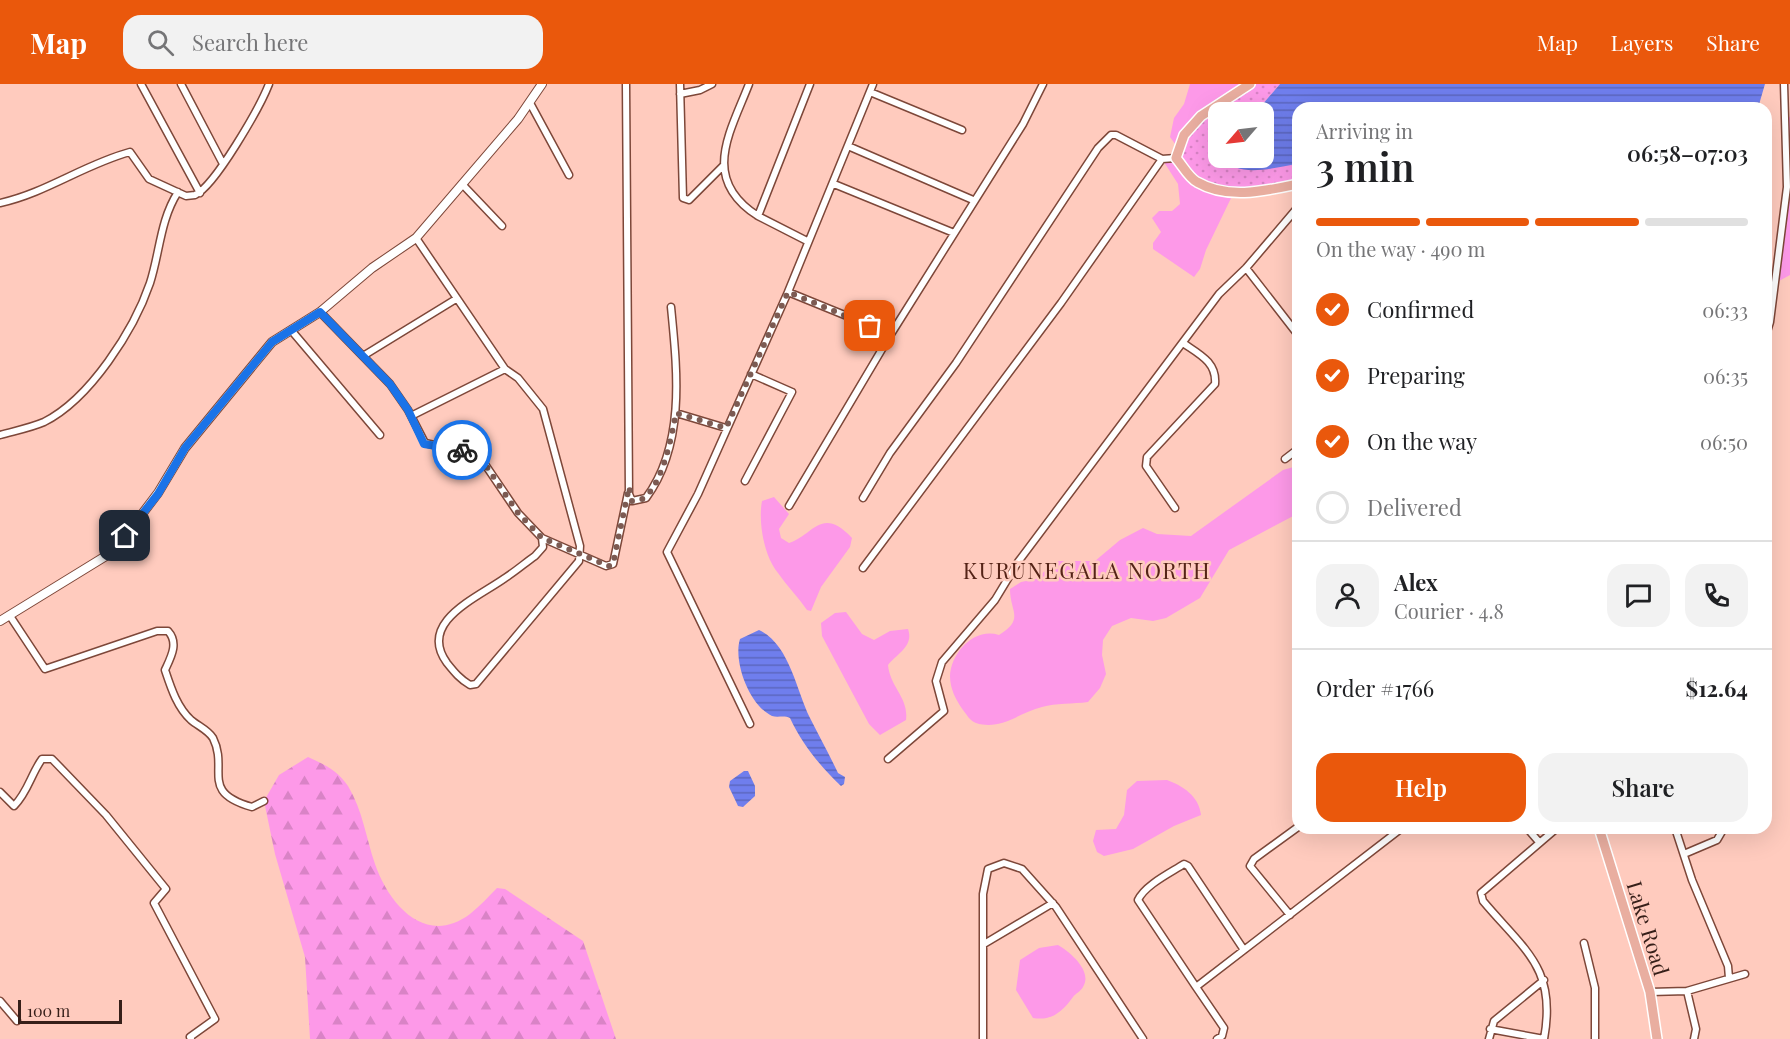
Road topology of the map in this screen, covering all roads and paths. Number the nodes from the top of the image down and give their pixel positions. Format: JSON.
{"nodes":[{"id":1,"x":141,"y":84,"type":"edge"},
{"id":2,"x":180,"y":84,"type":"edge"},
{"id":3,"x":261,"y":84,"type":"edge"},
{"id":4,"x":269,"y":84,"type":"edge"},
{"id":5,"x":542,"y":84,"type":"edge"},
{"id":6,"x":626,"y":84,"type":"edge"},
{"id":7,"x":680,"y":84,"type":"edge"},
{"id":8,"x":712,"y":84,"type":"edge"},
{"id":9,"x":749,"y":84,"type":"edge"},
{"id":10,"x":810,"y":84,"type":"edge"},
{"id":11,"x":873,"y":84,"type":"edge"},
{"id":12,"x":1043,"y":84,"type":"edge"},
{"id":13,"x":1250,"y":84,"type":"edge"},
{"id":14,"x":1784,"y":84,"type":"edge"},
{"id":15,"x":870,"y":92,"type":"junction"},
{"id":16,"x":266,"y":93,"type":"junction"},
{"id":17,"x":680,"y":94,"type":"junction"},
{"id":18,"x":530,"y":103,"type":"junction"},
{"id":19,"x":962,"y":130,"type":"dead end"},
{"id":20,"x":848,"y":146,"type":"junction"},
{"id":21,"x":1176,"y":158,"type":"junction"},
{"id":22,"x":1162,"y":159,"type":"junction"},
{"id":23,"x":222,"y":162,"type":"junction"},
{"id":24,"x":723,"y":166,"type":"junction"},
{"id":25,"x":569,"y":175,"type":"dead end"},
{"id":26,"x":462,"y":184,"type":"junction"},
{"id":27,"x":834,"y":184,"type":"junction"},
{"id":28,"x":1292,"y":185,"type":"edge"},
{"id":29,"x":178,"y":192,"type":"junction"},
{"id":30,"x":200,"y":193,"type":"junction"},
{"id":31,"x":973,"y":200,"type":"junction"},
{"id":32,"x":0,"y":203,"type":"edge"},
{"id":33,"x":1292,"y":214,"type":"edge"},
{"id":34,"x":758,"y":216,"type":"junction"},
{"id":35,"x":502,"y":226,"type":"dead end"},
{"id":36,"x":954,"y":233,"type":"junction"},
{"id":37,"x":416,"y":238,"type":"junction"},
{"id":38,"x":807,"y":241,"type":"junction"},
{"id":39,"x":1246,"y":268,"type":"junction"},
{"id":40,"x":788,"y":292,"type":"junction"},
{"id":41,"x":456,"y":299,"type":"junction"},
{"id":42,"x":1772,"y":306,"type":"edge"},
{"id":43,"x":671,"y":307,"type":"dead end"},
{"id":44,"x":320,"y":312,"type":"junction"},
{"id":45,"x":1292,"y":328,"type":"edge"},
{"id":46,"x":291,"y":330,"type":"junction"},
{"id":47,"x":891,"y":334,"type":"junction"},
{"id":48,"x":1183,"y":343,"type":"junction"},
{"id":49,"x":363,"y":356,"type":"junction"},
{"id":50,"x":505,"y":369,"type":"junction"},
{"id":51,"x":751,"y":374,"type":"junction"},
{"id":52,"x":676,"y":413,"type":"junction"},
{"id":53,"x":411,"y":416,"type":"junction"},
{"id":54,"x":726,"y":428,"type":"junction"},
{"id":55,"x":0,"y":435,"type":"edge"},
{"id":56,"x":380,"y":435,"type":"dead end"},
{"id":57,"x":1292,"y":453,"type":"edge"},
{"id":58,"x":1285,"y":459,"type":"dead end"},
{"id":59,"x":745,"y":481,"type":"dead end"},
{"id":60,"x":629,"y":487,"type":"junction"},
{"id":61,"x":863,"y":498,"type":"dead end"},
{"id":62,"x":789,"y":506,"type":"dead end"},
{"id":63,"x":1175,"y":508,"type":"dead end"},
{"id":64,"x":542,"y":538,"type":"junction"},
{"id":65,"x":581,"y":554,"type":"junction"},
{"id":66,"x":863,"y":568,"type":"dead end"},
{"id":67,"x":10,"y":616,"type":"junction"},
{"id":68,"x":0,"y":621,"type":"edge"},
{"id":69,"x":750,"y":724,"type":"dead end"},
{"id":70,"x":888,"y":759,"type":"dead end"},
{"id":71,"x":0,"y":792,"type":"edge"},
{"id":72,"x":264,"y":801,"type":"dead end"},
{"id":73,"x":1292,"y":831,"type":"edge"},
{"id":74,"x":1394,"y":834,"type":"edge"},
{"id":75,"x":1532,"y":834,"type":"edge"},
{"id":76,"x":1549,"y":834,"type":"edge"},
{"id":77,"x":1601,"y":834,"type":"edge"},
{"id":78,"x":1677,"y":834,"type":"edge"},
{"id":79,"x":1720,"y":834,"type":"edge"},
{"id":80,"x":1539,"y":842,"type":"junction"},
{"id":81,"x":1684,"y":854,"type":"junction"},
{"id":82,"x":1053,"y":903,"type":"junction"},
{"id":83,"x":1290,"y":915,"type":"junction"},
{"id":84,"x":1584,"y":943,"type":"dead end"},
{"id":85,"x":984,"y":944,"type":"junction"},
{"id":86,"x":1244,"y":950,"type":"junction"},
{"id":87,"x":1745,"y":974,"type":"dead end"},
{"id":88,"x":1729,"y":978,"type":"junction"},
{"id":89,"x":1544,"y":980,"type":"junction"},
{"id":90,"x":1196,"y":987,"type":"junction"},
{"id":91,"x":1688,"y":991,"type":"junction"},
{"id":92,"x":1650,"y":992,"type":"junction"},
{"id":93,"x":0,"y":1001,"type":"edge"},
{"id":94,"x":18,"y":1021,"type":"dead end"},
{"id":95,"x":1491,"y":1029,"type":"junction"},
{"id":96,"x":191,"y":1039,"type":"edge"},
{"id":97,"x":983,"y":1039,"type":"edge"},
{"id":98,"x":1143,"y":1039,"type":"edge"},
{"id":99,"x":1217,"y":1039,"type":"edge"},
{"id":100,"x":1489,"y":1039,"type":"edge"},
{"id":101,"x":1544,"y":1039,"type":"edge"},
{"id":102,"x":1595,"y":1039,"type":"edge"},
{"id":103,"x":1657,"y":1039,"type":"edge"},
{"id":104,"x":1694,"y":1039,"type":"edge"}],
"edges":[{"from":1,"to":30,"type":"street"},
{"from":2,"to":23,"type":"street"},
{"from":3,"to":16,"type":"street"},
{"from":4,"to":16,"type":"street"},
{"from":5,"to":18,"type":"street"},
{"from":6,"to":60,"type":"street"},
{"from":7,"to":17,"type":"street"},
{"from":8,"to":17,"type":"street"},
{"from":9,"to":24,"type":"street"},
{"from":10,"to":34,"type":"street"},
{"from":11,"to":15,"type":"street"},
{"from":12,"to":31,"type":"street"},
{"from":13,"to":21,"type":"main road"},
{"from":14,"to":42,"type":"street"},
{"from":15,"to":19,"type":"street"},
{"from":15,"to":20,"type":"street"},
{"from":16,"to":23,"type":"street"},
{"from":17,"to":24,"type":"street"},
{"from":18,"to":25,"type":"street"},
{"from":18,"to":26,"type":"street"},
{"from":20,"to":27,"type":"street"},
{"from":20,"to":31,"type":"street"},
{"from":21,"to":22,"type":"street"},
{"from":21,"to":28,"type":"main road"},
{"from":22,"to":61,"type":"street"},
{"from":22,"to":66,"type":"street"},
{"from":23,"to":30,"type":"street"},
{"from":24,"to":34,"type":"street"},
{"from":26,"to":35,"type":"street"},
{"from":26,"to":37,"type":"street"},
{"from":27,"to":36,"type":"street"},
{"from":27,"to":38,"type":"street"},
{"from":29,"to":30,"type":"street"},
{"from":29,"to":32,"type":"street"},
{"from":29,"to":55,"type":"street"},
{"from":31,"to":36,"type":"street"},
{"from":33,"to":39,"type":"street"},
{"from":34,"to":38,"type":"street"},
{"from":36,"to":47,"type":"street"},
{"from":37,"to":41,"type":"street"},
{"from":37,"to":44,"type":"street"},
{"from":38,"to":40,"type":"street"},
{"from":39,"to":45,"type":"street"},
{"from":39,"to":48,"type":"street"},
{"from":40,"to":47,"type":"street"},
{"from":40,"to":51,"type":"street"},
{"from":41,"to":49,"type":"street"},
{"from":41,"to":50,"type":"street"},
{"from":43,"to":52,"type":"street"},
{"from":44,"to":46,"type":"street"},
{"from":44,"to":49,"type":"street"},
{"from":46,"to":56,"type":"street"},
{"from":46,"to":67,"type":"street"},
{"from":47,"to":62,"type":"street"},
{"from":48,"to":63,"type":"street"},
{"from":48,"to":70,"type":"street"},
{"from":49,"to":53,"type":"street"},
{"from":50,"to":53,"type":"street"},
{"from":50,"to":65,"type":"street"},
{"from":51,"to":54,"type":"street"},
{"from":51,"to":59,"type":"street"},
{"from":52,"to":54,"type":"street"},
{"from":52,"to":60,"type":"street"},
{"from":53,"to":64,"type":"street"},
{"from":54,"to":69,"type":"street"},
{"from":57,"to":58,"type":"street"},
{"from":60,"to":65,"type":"street"},
{"from":64,"to":65,"type":"street"},
{"from":64,"to":65,"type":"street"},
{"from":67,"to":68,"type":"street"},
{"from":67,"to":72,"type":"street"},
{"from":71,"to":96,"type":"street"},
{"from":73,"to":83,"type":"street"},
{"from":74,"to":83,"type":"street"},
{"from":75,"to":80,"type":"street"},
{"from":76,"to":80,"type":"street"},
{"from":77,"to":92,"type":"main road","name":"Lake Road"},
{"from":78,"to":81,"type":"street"},
{"from":79,"to":81,"type":"street"},
{"from":80,"to":89,"type":"street"},
{"from":81,"to":88,"type":"street"},
{"from":82,"to":85,"type":"street"},
{"from":82,"to":85,"type":"street"},
{"from":82,"to":98,"type":"street"},
{"from":83,"to":86,"type":"street"},
{"from":84,"to":102,"type":"street"},
{"from":85,"to":97,"type":"street"},
{"from":86,"to":90,"type":"street"},
{"from":86,"to":90,"type":"street"},
{"from":87,"to":88,"type":"street"},
{"from":88,"to":91,"type":"street"},
{"from":89,"to":95,"type":"street"},
{"from":89,"to":101,"type":"street"},
{"from":90,"to":99,"type":"street"},
{"from":91,"to":92,"type":"street"},
{"from":91,"to":104,"type":"street"},
{"from":92,"to":103,"type":"main road","name":"Lake Road"},
{"from":93,"to":94,"type":"street"},
{"from":95,"to":100,"type":"street"},
{"from":95,"to":101,"type":"street"}]}
